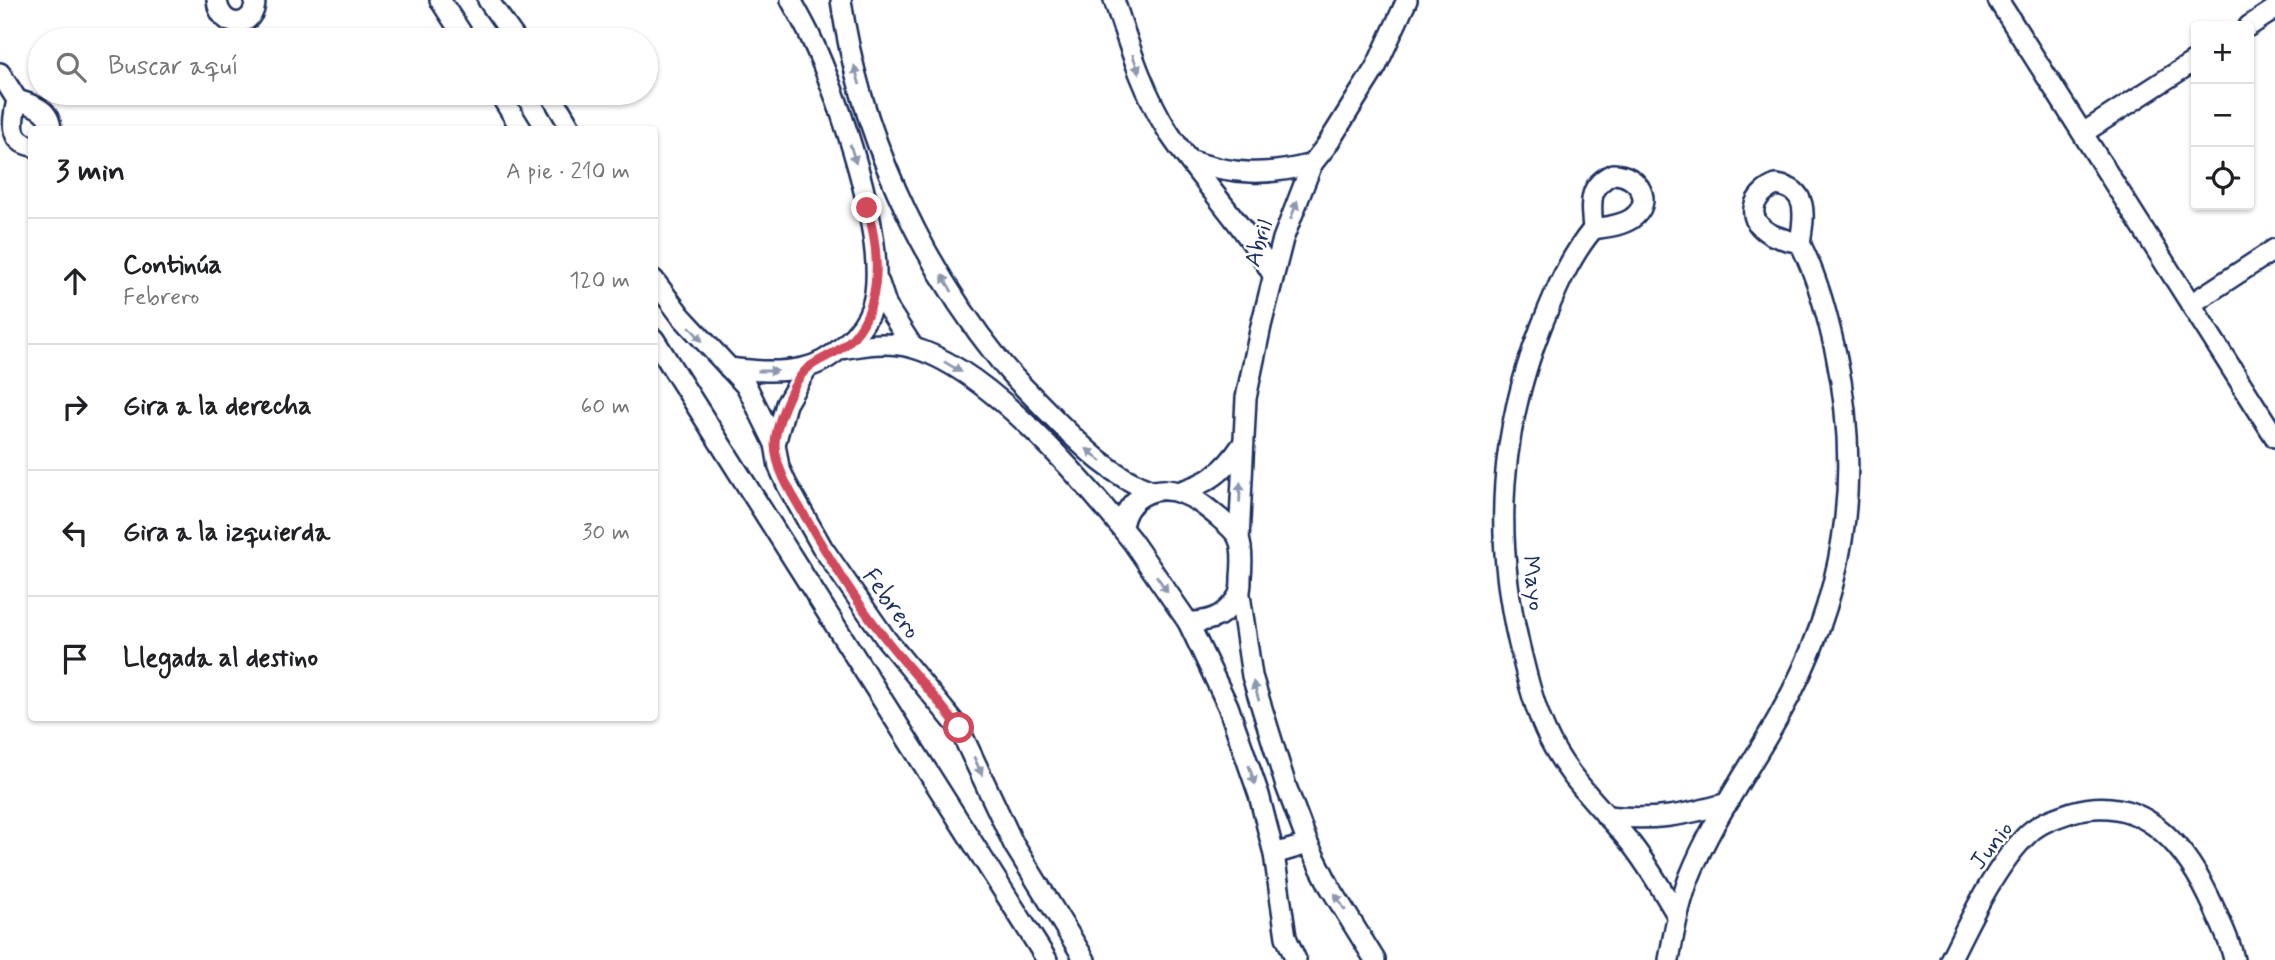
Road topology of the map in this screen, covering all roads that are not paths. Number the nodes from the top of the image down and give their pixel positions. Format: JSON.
{"nodes":[{"id":1,"x":217,"y":0,"type":"edge"},
{"id":2,"x":255,"y":0,"type":"edge"},
{"id":3,"x":440,"y":0,"type":"edge"},
{"id":4,"x":488,"y":0,"type":"edge"},
{"id":5,"x":791,"y":0,"type":"edge"},
{"id":6,"x":841,"y":0,"type":"edge"},
{"id":7,"x":1114,"y":0,"type":"edge"},
{"id":8,"x":1407,"y":0,"type":"edge"},
{"id":9,"x":1998,"y":0,"type":"edge"},
{"id":10,"x":2275,"y":9,"type":"edge"},
{"id":11,"x":2254,"y":23,"type":"edge"},
{"id":12,"x":458,"y":28,"type":"edge"},
{"id":13,"x":508,"y":28,"type":"edge"},
{"id":14,"x":2191,"y":63,"type":"edge"},
{"id":15,"x":0,"y":73,"type":"edge"},
{"id":16,"x":17,"y":100,"type":"junction"},
{"id":17,"x":28,"y":104,"type":"edge"},
{"id":18,"x":31,"y":105,"type":"edge"},
{"id":19,"x":506,"y":105,"type":"edge"},
{"id":20,"x":557,"y":105,"type":"edge"},
{"id":21,"x":50,"y":126,"type":"edge"},
{"id":22,"x":520,"y":126,"type":"edge"},
{"id":23,"x":570,"y":126,"type":"edge"},
{"id":24,"x":2083,"y":133,"type":"junction"},
{"id":25,"x":28,"y":145,"type":"edge"},
{"id":26,"x":1189,"y":160,"type":"junction"},
{"id":27,"x":1312,"y":164,"type":"junction"},
{"id":28,"x":899,"y":195,"type":"junction"},
{"id":29,"x":867,"y":208,"type":"junction"},
{"id":30,"x":1593,"y":229,"type":"dead end"},
{"id":31,"x":1800,"y":243,"type":"dead end"},
{"id":32,"x":2275,"y":249,"type":"edge"},
{"id":33,"x":876,"y":275,"type":"junction"},
{"id":34,"x":1273,"y":275,"type":"junction"},
{"id":35,"x":658,"y":285,"type":"edge"},
{"id":36,"x":2191,"y":304,"type":"junction"},
{"id":37,"x":658,"y":345,"type":"edge"},
{"id":38,"x":913,"y":347,"type":"junction"},
{"id":39,"x":841,"y":349,"type":"junction"},
{"id":40,"x":1000,"y":362,"type":"junction"},
{"id":41,"x":729,"y":368,"type":"junction"},
{"id":42,"x":807,"y":368,"type":"junction"},
{"id":43,"x":983,"y":386,"type":"junction"},
{"id":44,"x":2275,"y":437,"type":"edge"},
{"id":45,"x":775,"y":444,"type":"junction"},
{"id":46,"x":1242,"y":445,"type":"junction"},
{"id":47,"x":1152,"y":491,"type":"junction"},
{"id":48,"x":1178,"y":492,"type":"junction"},
{"id":49,"x":1122,"y":528,"type":"junction"},
{"id":50,"x":1239,"y":540,"type":"junction"},
{"id":51,"x":1240,"y":595,"type":"junction"},
{"id":52,"x":1188,"y":622,"type":"junction"},
{"id":53,"x":1728,"y":803,"type":"junction"},
{"id":54,"x":1606,"y":816,"type":"junction"},
{"id":55,"x":1308,"y":844,"type":"junction"},
{"id":56,"x":1274,"y":854,"type":"junction"},
{"id":57,"x":1677,"y":915,"type":"junction"},
{"id":58,"x":1286,"y":937,"type":"junction"},
{"id":59,"x":1047,"y":960,"type":"edge"},
{"id":60,"x":1085,"y":960,"type":"edge"},
{"id":61,"x":1276,"y":960,"type":"edge"},
{"id":62,"x":1296,"y":960,"type":"edge"},
{"id":63,"x":1375,"y":960,"type":"edge"},
{"id":64,"x":1669,"y":960,"type":"edge"},
{"id":65,"x":1950,"y":960,"type":"edge"},
{"id":66,"x":2234,"y":960,"type":"edge"}],
"edges":[{"from":1,"to":2,"type":"street"},
{"from":3,"to":12,"type":"street"},
{"from":4,"to":13,"type":"street"},
{"from":5,"to":29,"type":"street","one_way":true},
{"from":28,"to":6,"type":"street","one_way":true},
{"from":7,"to":26,"type":"street","one_way":true},
{"from":8,"to":27,"type":"street","name":"Abril"},
{"from":9,"to":24,"type":"street"},
{"from":10,"to":11,"type":"street"},
{"from":14,"to":24,"type":"street"},
{"from":15,"to":16,"type":"street"},
{"from":16,"to":17,"type":"street"},
{"from":16,"to":25,"type":"street"},
{"from":18,"to":21,"type":"street"},
{"from":19,"to":22,"type":"street"},
{"from":20,"to":23,"type":"street"},
{"from":24,"to":36,"type":"street"},
{"from":26,"to":27,"type":"street"},
{"from":26,"to":34,"type":"street"},
{"from":34,"to":27,"type":"street","name":"Abril","one_way":true},
{"from":28,"to":29,"type":"street"},
{"from":40,"to":28,"type":"street","one_way":true},
{"from":29,"to":33,"type":"street"},
{"from":30,"to":54,"type":"street","name":"Mayo"},
{"from":31,"to":53,"type":"street"},
{"from":32,"to":36,"type":"street"},
{"from":33,"to":38,"type":"street"},
{"from":33,"to":39,"type":"street"},
{"from":34,"to":46,"type":"street","name":"Abril"},
{"from":35,"to":41,"type":"street","name":"Febrero","one_way":true},
{"from":36,"to":44,"type":"street"},
{"from":37,"to":59,"type":"street"},
{"from":38,"to":39,"type":"street"},
{"from":38,"to":43,"type":"street","one_way":true},
{"from":39,"to":42,"type":"street"},
{"from":40,"to":43,"type":"street"},
{"from":47,"to":40,"type":"street","one_way":true},
{"from":41,"to":42,"type":"street","one_way":true},
{"from":41,"to":45,"type":"street","name":"Febrero"},
{"from":42,"to":45,"type":"street"},
{"from":43,"to":49,"type":"street"},
{"from":45,"to":60,"type":"street","name":"Febrero","one_way":true},
{"from":46,"to":48,"type":"street"},
{"from":50,"to":46,"type":"street","name":"Abril","one_way":true},
{"from":47,"to":48,"type":"street"},
{"from":47,"to":49,"type":"street"},
{"from":48,"to":50,"type":"street"},
{"from":49,"to":52,"type":"street","one_way":true},
{"from":50,"to":51,"type":"street"},
{"from":51,"to":52,"type":"street"},
{"from":55,"to":51,"type":"street","one_way":true},
{"from":52,"to":56,"type":"street","one_way":true},
{"from":53,"to":54,"type":"street"},
{"from":53,"to":57,"type":"street"},
{"from":54,"to":57,"type":"street","name":"Mayo"},
{"from":55,"to":56,"type":"street"},
{"from":63,"to":55,"type":"street","one_way":true},
{"from":56,"to":58,"type":"street"},
{"from":57,"to":64,"type":"street"},
{"from":58,"to":61,"type":"street"},
{"from":58,"to":62,"type":"street"},
{"from":65,"to":66,"type":"street","name":"Junio"}]}
